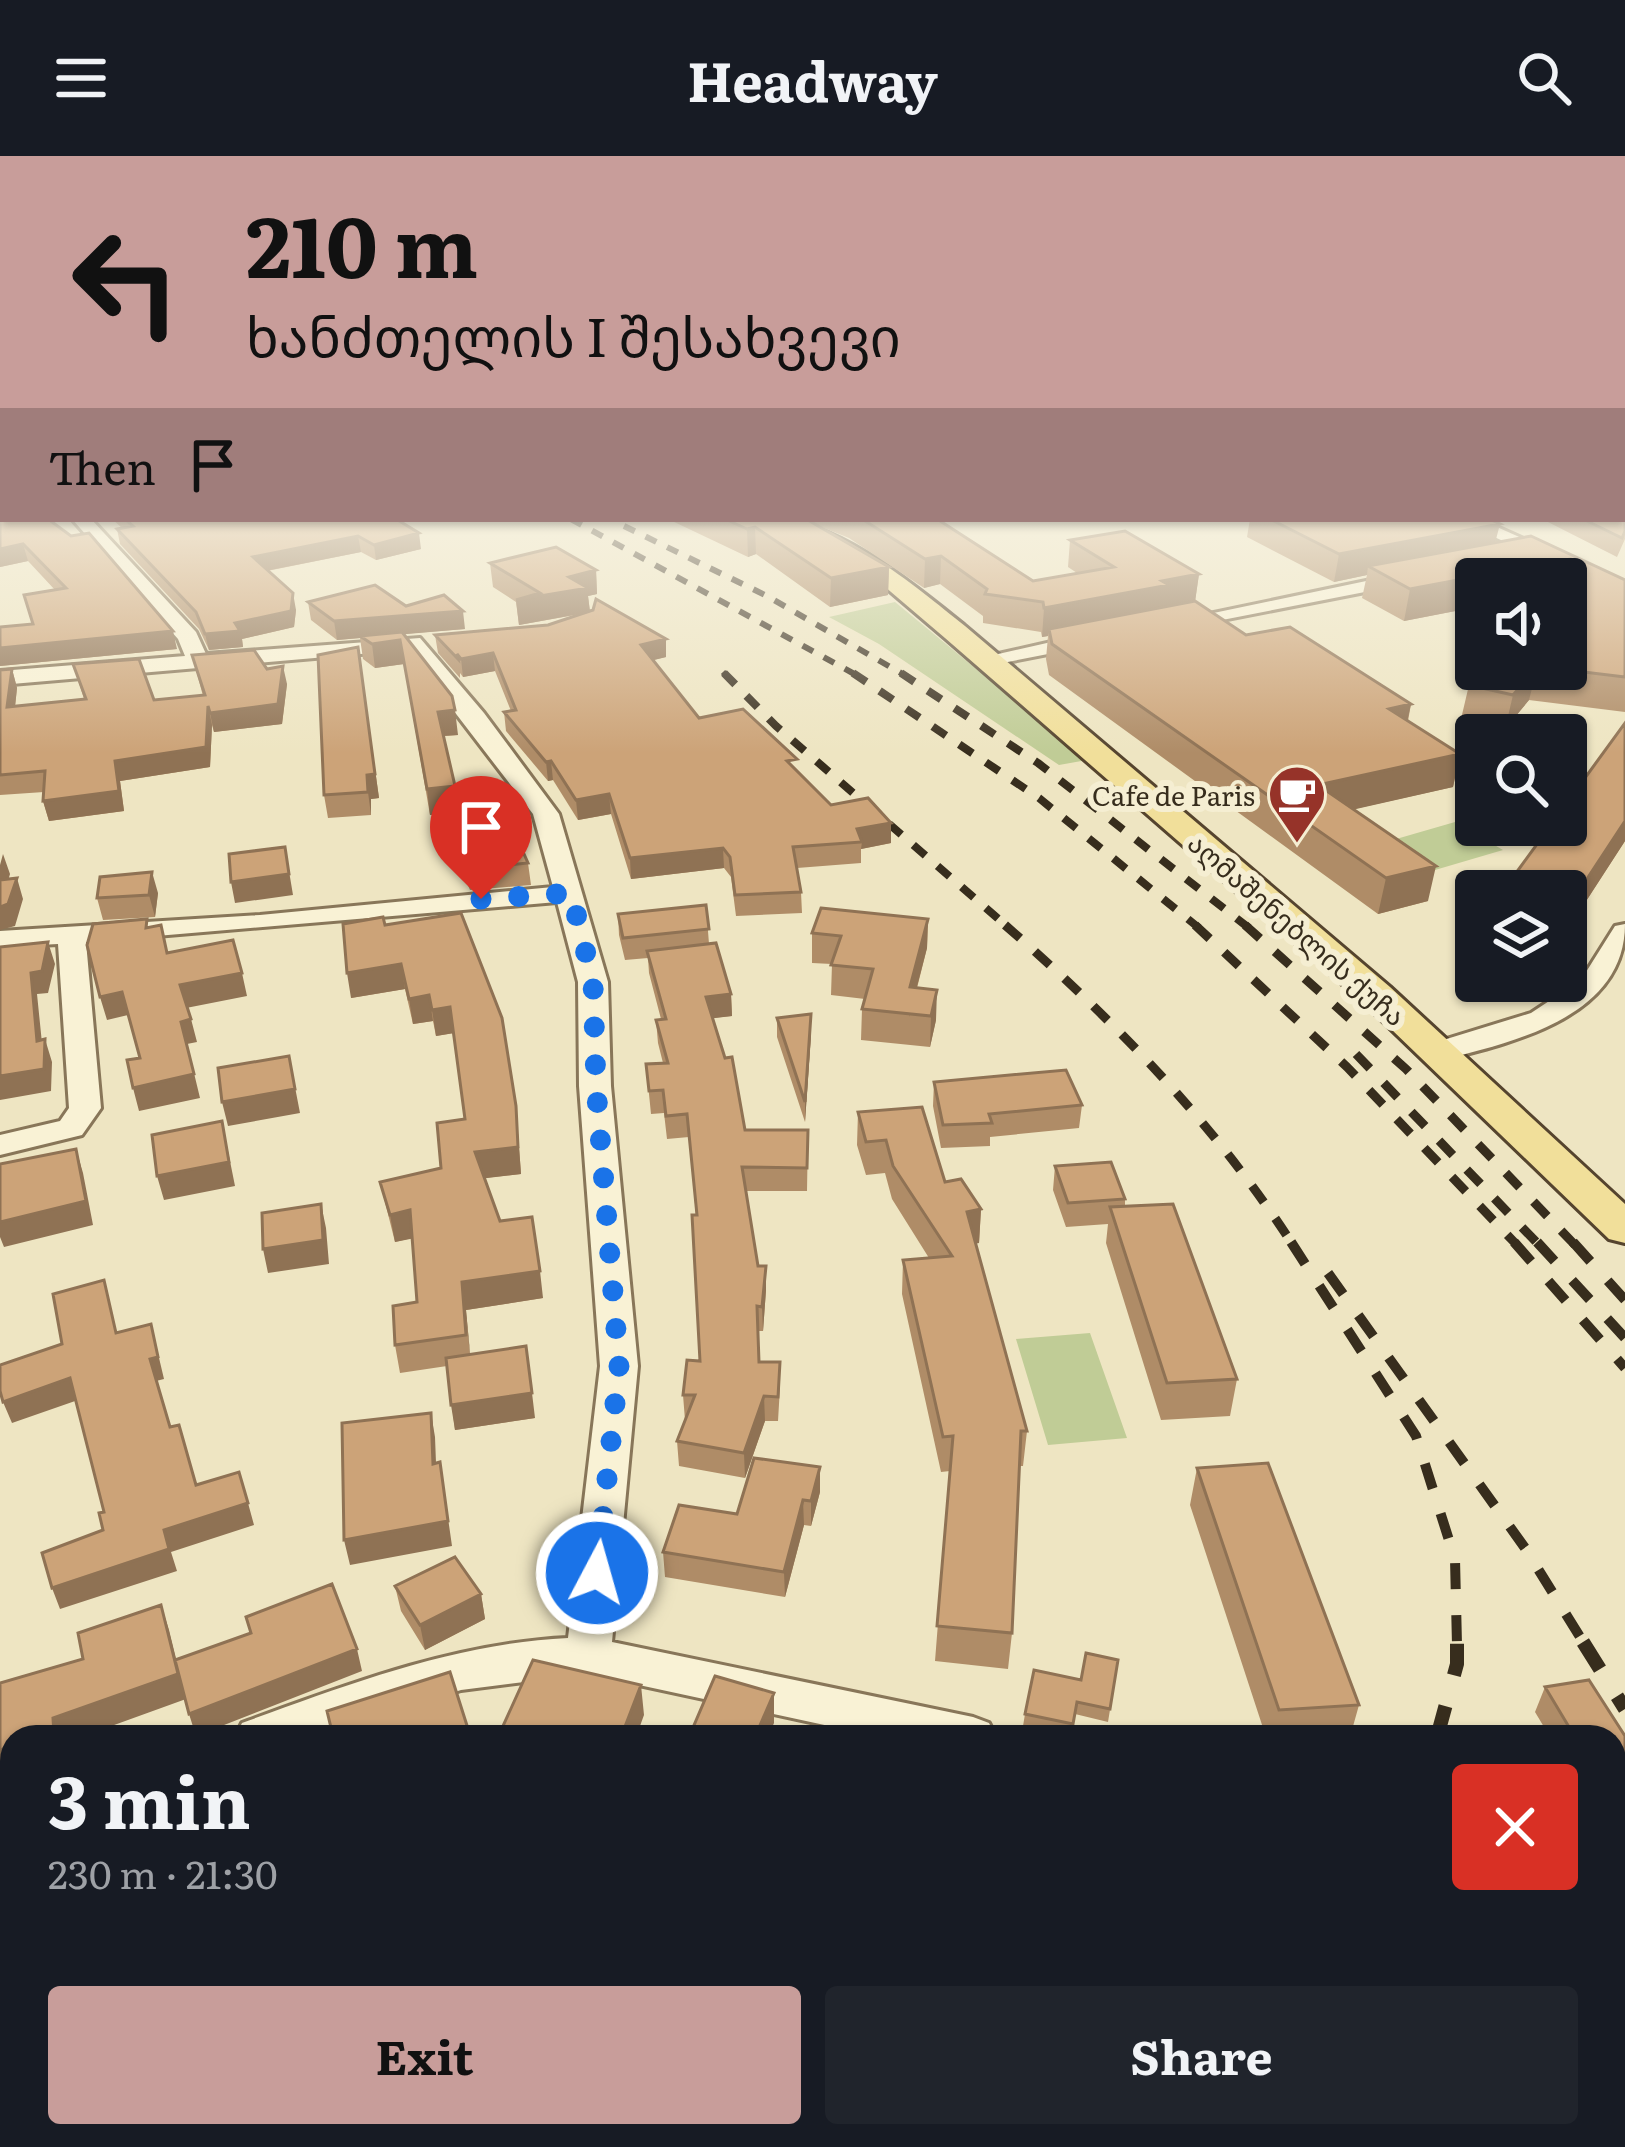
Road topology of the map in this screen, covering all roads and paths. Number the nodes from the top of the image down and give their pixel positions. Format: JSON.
{"nodes":[{"id":1,"x":125,"y":568,"type":"edge"},
{"id":2,"x":871,"y":568,"type":"edge"},
{"id":3,"x":1569,"y":568,"type":"edge"},
{"id":4,"x":1423,"y":575,"type":"edge"},
{"id":5,"x":1625,"y":591,"type":"edge"},
{"id":6,"x":1150,"y":628,"type":"edge"},
{"id":7,"x":1105,"y":636,"type":"edge"},
{"id":8,"x":987,"y":659,"type":"junction"},
{"id":9,"x":198,"y":662,"type":"junction"},
{"id":10,"x":0,"y":678,"type":"edge"},
{"id":11,"x":571,"y":893,"type":"junction"},
{"id":12,"x":1625,"y":932,"type":"edge"},
{"id":13,"x":72,"y":937,"type":"junction"},
{"id":14,"x":0,"y":940,"type":"edge"},
{"id":15,"x":1438,"y":1052,"type":"junction"},
{"id":16,"x":15,"y":1143,"type":"edge"},
{"id":17,"x":1625,"y":1229,"type":"edge"},
{"id":18,"x":588,"y":1656,"type":"junction"},
{"id":19,"x":294,"y":1725,"type":"edge"},
{"id":20,"x":916,"y":1725,"type":"edge"}],
"edges":[{"from":1,"to":9,"type":"street"},
{"from":2,"to":8,"type":"main road","name":"აღმაშენებლის ქუჩა"},
{"from":3,"to":5,"type":"street"},
{"from":4,"to":6,"type":"street"},
{"from":7,"to":8,"type":"street"},
{"from":8,"to":15,"type":"main road","name":"აღმაშენებლის ქუჩა"},
{"from":9,"to":10,"type":"street"},
{"from":9,"to":11,"type":"street"},
{"from":11,"to":13,"type":"street"},
{"from":11,"to":18,"type":"street"},
{"from":12,"to":15,"type":"street"},
{"from":13,"to":14,"type":"street"},
{"from":13,"to":16,"type":"street"},
{"from":15,"to":17,"type":"main road","name":"აღმაშენებლის ქუჩა"},
{"from":18,"to":19,"type":"street"},
{"from":18,"to":20,"type":"street"}]}
